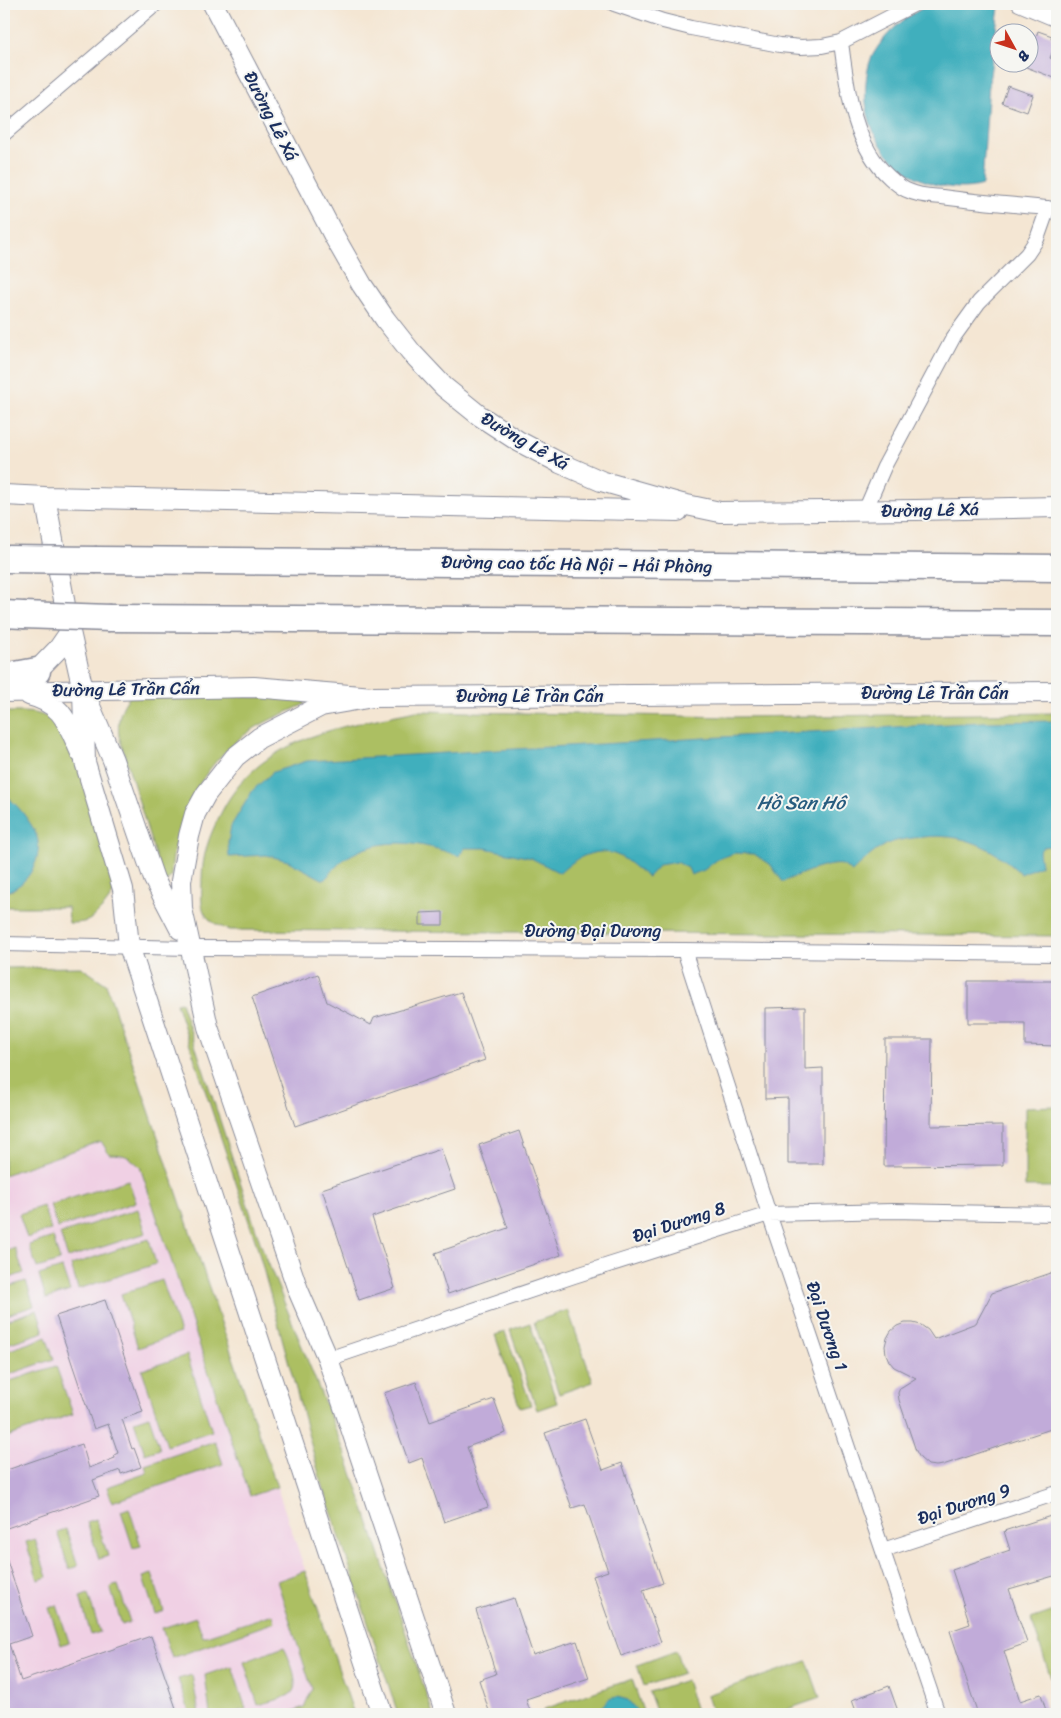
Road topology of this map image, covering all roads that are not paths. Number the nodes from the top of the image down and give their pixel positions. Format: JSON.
{"nodes":[{"id":1,"x":156,"y":4,"type":"edge"},
{"id":2,"x":213,"y":4,"type":"edge"},
{"id":3,"x":614,"y":4,"type":"edge"},
{"id":4,"x":915,"y":4,"type":"edge"},
{"id":5,"x":1019,"y":4,"type":"edge"},
{"id":6,"x":1057,"y":20,"type":"edge"},
{"id":7,"x":841,"y":42,"type":"junction"},
{"id":8,"x":4,"y":134,"type":"edge"},
{"id":9,"x":4,"y":495,"type":"edge"},
{"id":10,"x":46,"y":497,"type":"junction"},
{"id":11,"x":1057,"y":507,"type":"edge"},
{"id":12,"x":865,"y":511,"type":"junction"},
{"id":13,"x":720,"y":512,"type":"junction"},
{"id":14,"x":5,"y":559,"type":"edge"},
{"id":15,"x":1057,"y":568,"type":"edge"},
{"id":16,"x":13,"y":614,"type":"edge"},
{"id":17,"x":1057,"y":623,"type":"edge"},
{"id":18,"x":70,"y":632,"type":"junction"},
{"id":19,"x":37,"y":671,"type":"joint"},
{"id":20,"x":7,"y":686,"type":"edge"},
{"id":21,"x":83,"y":690,"type":"junction"},
{"id":22,"x":1057,"y":692,"type":"edge"},
{"id":23,"x":373,"y":697,"type":"junction"},
{"id":24,"x":85,"y":762,"type":"junction"},
{"id":25,"x":4,"y":944,"type":"edge"},
{"id":26,"x":129,"y":946,"type":"junction"},
{"id":27,"x":190,"y":948,"type":"junction"},
{"id":28,"x":684,"y":950,"type":"junction"},
{"id":29,"x":1057,"y":954,"type":"edge"},
{"id":30,"x":769,"y":1214,"type":"junction"},
{"id":31,"x":1057,"y":1214,"type":"edge"},
{"id":32,"x":328,"y":1359,"type":"junction"},
{"id":33,"x":1057,"y":1493,"type":"edge"},
{"id":34,"x":883,"y":1550,"type":"junction"},
{"id":35,"x":382,"y":1714,"type":"edge"},
{"id":36,"x":446,"y":1714,"type":"edge"},
{"id":37,"x":938,"y":1714,"type":"edge"}],
"edges":[{"from":1,"to":8,"type":"street"},
{"from":2,"to":13,"type":"main road","name":"Đường Lê Xá"},
{"from":3,"to":7,"type":"street"},
{"from":4,"to":7,"type":"street"},
{"from":5,"to":6,"type":"street"},
{"from":7,"to":12,"type":"street"},
{"from":9,"to":10,"type":"main road"},
{"from":10,"to":13,"type":"main road"},
{"from":10,"to":18,"type":"main road"},
{"from":11,"to":12,"type":"main road","name":"Đường Lê Xá"},
{"from":12,"to":13,"type":"main road","name":"Đường Lê Xá"},
{"from":14,"to":15,"type":"highway","name":"Đường cao tốc Hà Nội – Hải Phòng","bridge":true},
{"from":16,"to":17,"type":"highway","bridge":true},
{"from":18,"to":19,"type":"main road"},
{"from":18,"to":21,"type":"main road"},
{"from":19,"to":20,"type":"highway"},
{"from":20,"to":21,"type":"main road","name":"Đường Lê Trần Cẩn"},
{"from":20,"to":24,"type":"main road"},
{"from":21,"to":23,"type":"main road","name":"Đường Lê Trần Cẩn"},
{"from":21,"to":24,"type":"main road"},
{"from":21,"to":27,"type":"main road"},
{"from":22,"to":23,"type":"main road","name":"Đường Lê Trần Cẩn"},
{"from":23,"to":27,"type":"main road"},
{"from":24,"to":26,"type":"main road"},
{"from":25,"to":26,"type":"street","name":"Đường Đại Dương"},
{"from":26,"to":27,"type":"street","name":"Đường Đại Dương"},
{"from":26,"to":35,"type":"main road"},
{"from":27,"to":28,"type":"street","name":"Đường Đại Dương"},
{"from":27,"to":32,"type":"main road"},
{"from":28,"to":29,"type":"street","name":"Đường Đại Dương"},
{"from":28,"to":30,"type":"street","name":"Đại Dương 1"},
{"from":30,"to":31,"type":"street","name":"Đại Dương 8"},
{"from":30,"to":32,"type":"street","name":"Đại Dương 8"},
{"from":30,"to":34,"type":"street","name":"Đại Dương 1"},
{"from":32,"to":36,"type":"main road"},
{"from":33,"to":34,"type":"street","name":"Đại Dương 9"},
{"from":34,"to":37,"type":"street","name":"Đại Dương 1"}]}
